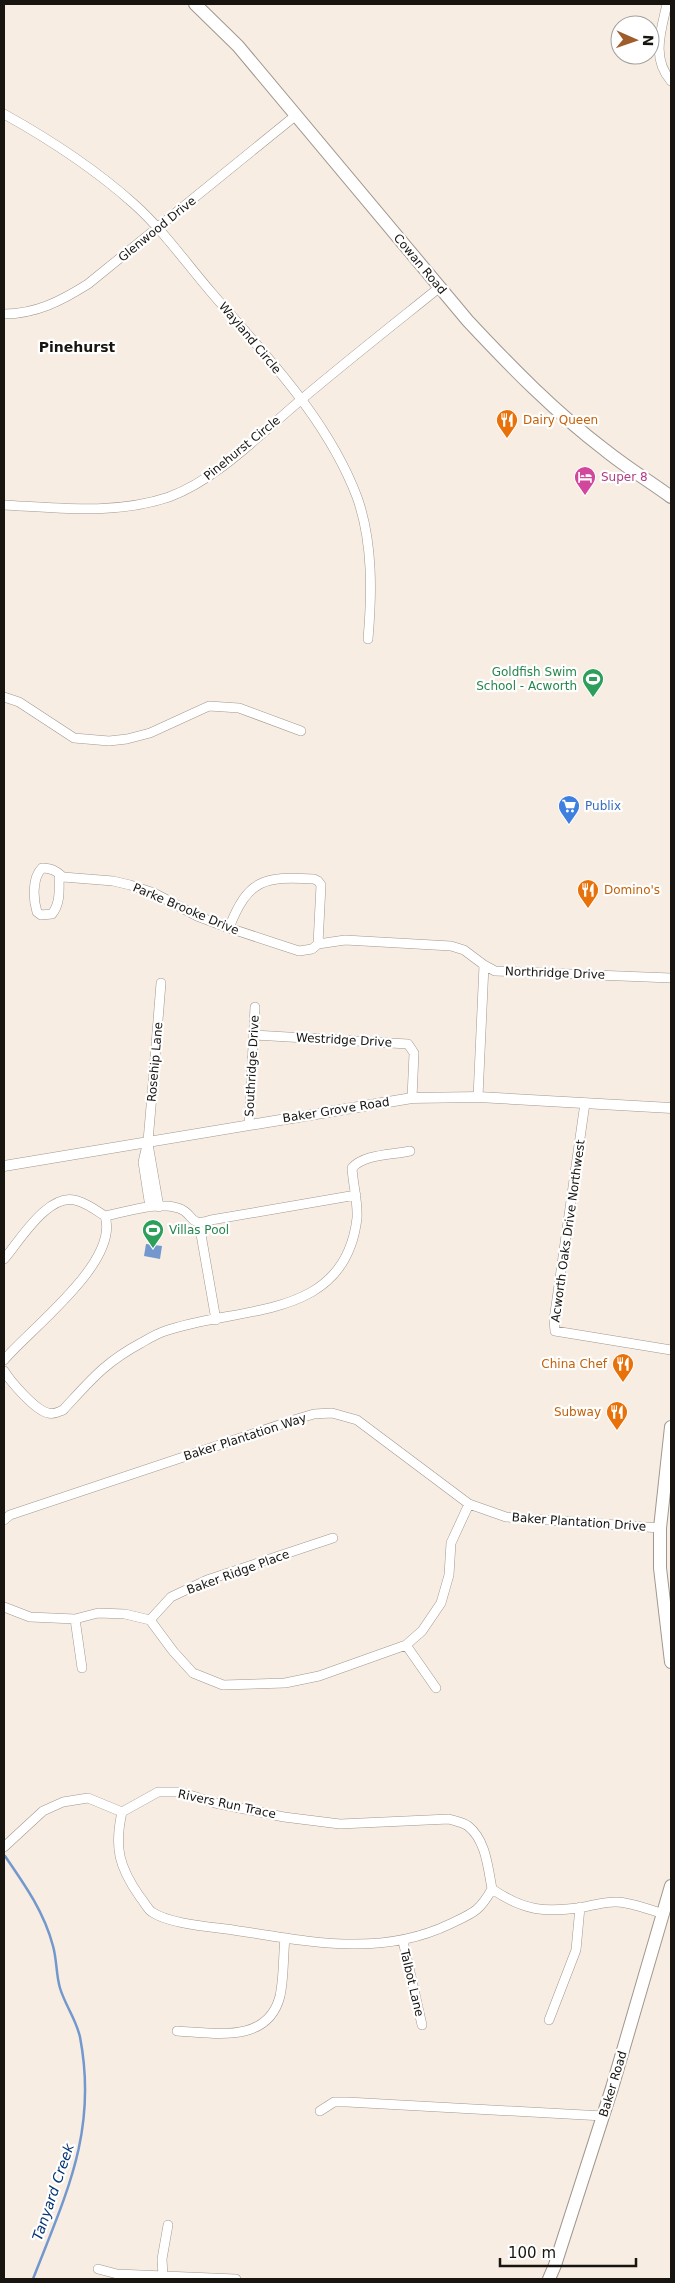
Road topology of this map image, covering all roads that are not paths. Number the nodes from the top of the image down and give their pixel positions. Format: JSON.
{"nodes":[{"id":1,"x":194,"y":4,"type":"edge"},
{"id":2,"x":667,"y":4,"type":"edge"},
{"id":3,"x":671,"y":81,"type":"edge"},
{"id":4,"x":4,"y":114,"type":"edge"},
{"id":5,"x":295,"y":116,"type":"junction"},
{"id":6,"x":157,"y":229,"type":"junction"},
{"id":7,"x":440,"y":287,"type":"junction"},
{"id":8,"x":4,"y":314,"type":"edge"},
{"id":9,"x":302,"y":398,"type":"junction"},
{"id":10,"x":671,"y":497,"type":"edge"},
{"id":11,"x":4,"y":505,"type":"edge"},
{"id":12,"x":368,"y":639,"type":"dead end"},
{"id":13,"x":4,"y":697,"type":"edge"},
{"id":14,"x":302,"y":731,"type":"dead end"},
{"id":15,"x":59,"y":874,"type":"junction"},
{"id":16,"x":229,"y":928,"type":"junction"},
{"id":17,"x":318,"y":944,"type":"junction"},
{"id":18,"x":484,"y":965,"type":"junction"},
{"id":19,"x":671,"y":978,"type":"edge"},
{"id":20,"x":161,"y":983,"type":"dead end"},
{"id":21,"x":255,"y":1007,"type":"dead end"},
{"id":22,"x":254,"y":1035,"type":"junction"},
{"id":23,"x":478,"y":1097,"type":"junction"},
{"id":24,"x":412,"y":1098,"type":"junction"},
{"id":25,"x":585,"y":1103,"type":"junction"},
{"id":26,"x":671,"y":1108,"type":"edge"},
{"id":27,"x":249,"y":1124,"type":"junction"},
{"id":28,"x":148,"y":1141,"type":"junction"},
{"id":29,"x":410,"y":1151,"type":"dead end"},
{"id":30,"x":4,"y":1166,"type":"edge"},
{"id":31,"x":356,"y":1196,"type":"junction"},
{"id":32,"x":150,"y":1207,"type":"junction"},
{"id":33,"x":159,"y":1207,"type":"junction"},
{"id":34,"x":105,"y":1216,"type":"junction"},
{"id":35,"x":199,"y":1223,"type":"junction"},
{"id":36,"x":4,"y":1260,"type":"edge"},
{"id":37,"x":216,"y":1320,"type":"junction"},
{"id":38,"x":671,"y":1350,"type":"edge"},
{"id":39,"x":4,"y":1360,"type":"edge"},
{"id":40,"x":4,"y":1371,"type":"edge"},
{"id":41,"x":671,"y":1428,"type":"edge"},
{"id":42,"x":469,"y":1504,"type":"junction"},
{"id":43,"x":4,"y":1520,"type":"edge"},
{"id":44,"x":660,"y":1528,"type":"junction"},
{"id":45,"x":333,"y":1538,"type":"dead end"},
{"id":46,"x":4,"y":1607,"type":"edge"},
{"id":47,"x":75,"y":1619,"type":"junction"},
{"id":48,"x":150,"y":1620,"type":"junction"},
{"id":49,"x":406,"y":1645,"type":"junction"},
{"id":50,"x":671,"y":1662,"type":"edge"},
{"id":51,"x":82,"y":1668,"type":"dead end"},
{"id":52,"x":436,"y":1688,"type":"dead end"},
{"id":53,"x":122,"y":1812,"type":"junction"},
{"id":54,"x":4,"y":1847,"type":"edge"},
{"id":55,"x":671,"y":1886,"type":"edge"},
{"id":56,"x":492,"y":1889,"type":"junction"},
{"id":57,"x":580,"y":1907,"type":"junction"},
{"id":58,"x":664,"y":1914,"type":"junction"},
{"id":59,"x":284,"y":1938,"type":"junction"},
{"id":60,"x":402,"y":1941,"type":"junction"},
{"id":61,"x":549,"y":2020,"type":"dead end"},
{"id":62,"x":422,"y":2025,"type":"dead end"},
{"id":63,"x":177,"y":2031,"type":"dead end"},
{"id":64,"x":320,"y":2111,"type":"dead end"},
{"id":65,"x":603,"y":2116,"type":"junction"},
{"id":66,"x":168,"y":2224,"type":"dead end"},
{"id":67,"x":98,"y":2269,"type":"dead end"},
{"id":68,"x":163,"y":2276,"type":"junction"},
{"id":69,"x":236,"y":2279,"type":"edge"},
{"id":70,"x":549,"y":2279,"type":"edge"}],
"edges":[{"from":1,"to":5,"type":"main road","name":"Cowan Road"},
{"from":2,"to":3,"type":"street"},
{"from":4,"to":6,"type":"street","name":"Wayland Circle"},
{"from":5,"to":6,"type":"street","name":"Glenwood Drive"},
{"from":5,"to":7,"type":"main road","name":"Cowan Road"},
{"from":6,"to":8,"type":"street","name":"Glenwood Drive"},
{"from":6,"to":9,"type":"street","name":"Wayland Circle"},
{"from":7,"to":9,"type":"street","name":"Pinehurst Circle"},
{"from":7,"to":10,"type":"main road","name":"Cowan Road"},
{"from":9,"to":11,"type":"street","name":"Pinehurst Circle"},
{"from":9,"to":12,"type":"street","name":"Wayland Circle"},
{"from":13,"to":14,"type":"street"},
{"from":15,"to":15,"type":"street","name":"Parke Brooke Drive"},
{"from":15,"to":16,"type":"street","name":"Parke Brooke Drive"},
{"from":16,"to":17,"type":"street","name":"Parke Brooke Drive"},
{"from":16,"to":17,"type":"street"},
{"from":17,"to":18,"type":"street","name":"Parke Brooke Drive"},
{"from":18,"to":19,"type":"street","name":"Northridge Drive"},
{"from":18,"to":23,"type":"street"},
{"from":20,"to":28,"type":"street","name":"Rosehip Lane"},
{"from":21,"to":22,"type":"street","name":"Southridge Drive"},
{"from":22,"to":24,"type":"street","name":"Westridge Drive"},
{"from":22,"to":27,"type":"street","name":"Southridge Drive"},
{"from":23,"to":24,"type":"street","name":"Baker Grove Road"},
{"from":23,"to":25,"type":"street","name":"Baker Grove Road"},
{"from":24,"to":27,"type":"street","name":"Baker Grove Road"},
{"from":25,"to":26,"type":"street","name":"Baker Grove Road"},
{"from":25,"to":38,"type":"street","name":"Acworth Oaks Drive Northwest"},
{"from":27,"to":28,"type":"street","name":"Baker Grove Road"},
{"from":28,"to":30,"type":"street","name":"Baker Grove Road"},
{"from":28,"to":32,"type":"street"},
{"from":28,"to":33,"type":"street"},
{"from":29,"to":31,"type":"street"},
{"from":31,"to":35,"type":"street"},
{"from":31,"to":37,"type":"street"},
{"from":32,"to":33,"type":"street"},
{"from":32,"to":34,"type":"street"},
{"from":33,"to":35,"type":"street"},
{"from":34,"to":36,"type":"street"},
{"from":34,"to":39,"type":"street"},
{"from":35,"to":37,"type":"street"},
{"from":37,"to":40,"type":"street"},
{"from":41,"to":44,"type":"main road"},
{"from":42,"to":43,"type":"street","name":"Baker Plantation Way"},
{"from":42,"to":44,"type":"street","name":"Baker Plantation Drive"},
{"from":42,"to":49,"type":"street"},
{"from":44,"to":50,"type":"main road"},
{"from":45,"to":48,"type":"street","name":"Baker Ridge Place"},
{"from":46,"to":47,"type":"street"},
{"from":47,"to":48,"type":"street"},
{"from":47,"to":51,"type":"street"},
{"from":48,"to":49,"type":"street"},
{"from":49,"to":52,"type":"street"},
{"from":53,"to":54,"type":"street"},
{"from":53,"to":56,"type":"street","name":"Rivers Run Trace"},
{"from":53,"to":59,"type":"street"},
{"from":55,"to":58,"type":"main road","name":"Baker Road"},
{"from":56,"to":57,"type":"street"},
{"from":56,"to":60,"type":"street"},
{"from":57,"to":58,"type":"street"},
{"from":57,"to":61,"type":"street"},
{"from":58,"to":65,"type":"main road","name":"Baker Road"},
{"from":59,"to":60,"type":"street"},
{"from":59,"to":63,"type":"street"},
{"from":60,"to":62,"type":"street","name":"Talbot Lane"},
{"from":64,"to":65,"type":"street"},
{"from":65,"to":70,"type":"main road","name":"Baker Road"},
{"from":66,"to":68,"type":"street"},
{"from":67,"to":68,"type":"street"},
{"from":68,"to":69,"type":"street"}]}
